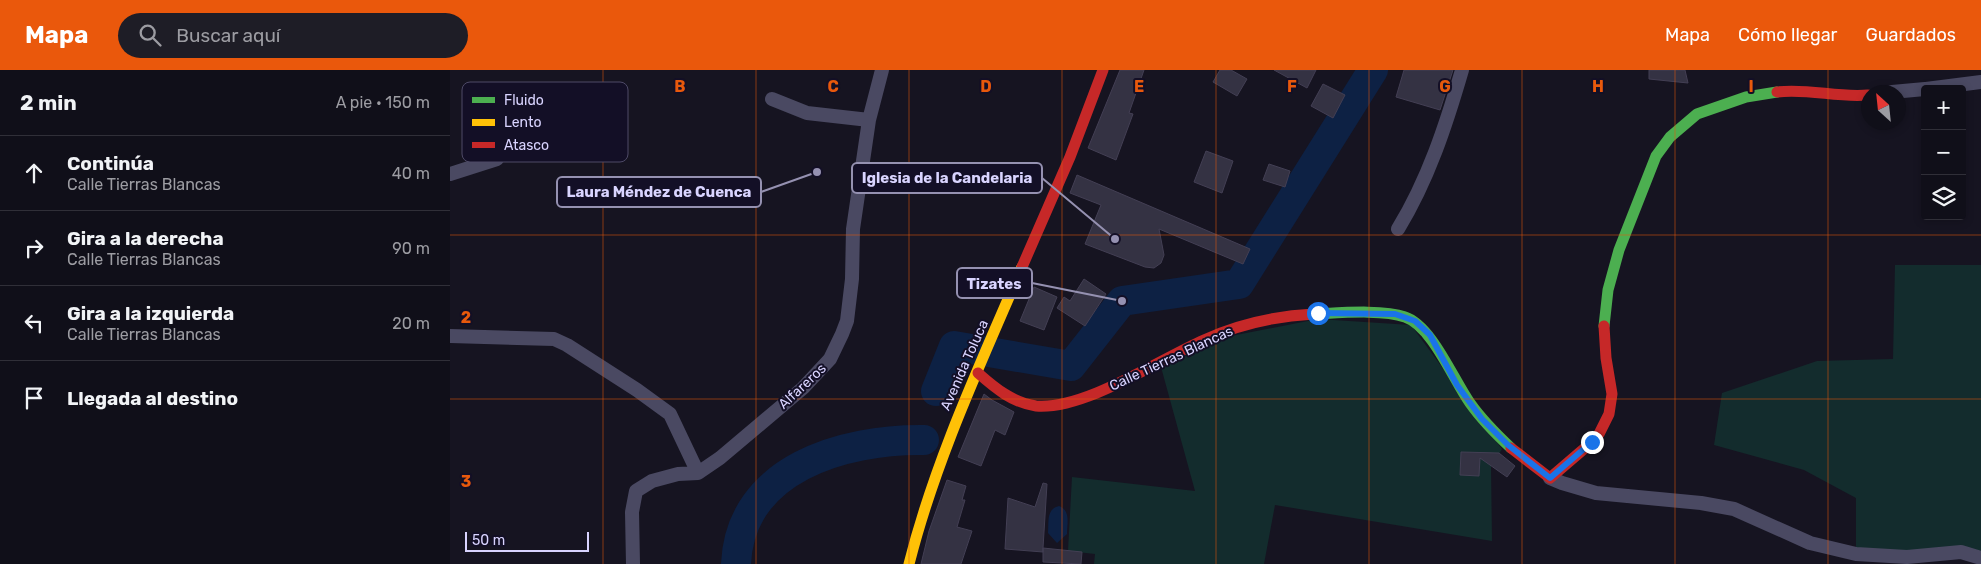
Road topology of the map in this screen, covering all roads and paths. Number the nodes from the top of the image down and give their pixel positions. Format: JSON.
{"nodes":[{"id":1,"x":882,"y":70,"type":"edge"},
{"id":2,"x":1103,"y":70,"type":"edge"},
{"id":3,"x":1462,"y":70,"type":"edge"},
{"id":4,"x":1981,"y":82,"type":"edge"},
{"id":5,"x":1957,"y":85,"type":"edge"},
{"id":6,"x":1921,"y":89,"type":"edge"},
{"id":7,"x":1906,"y":91,"type":"edge"},
{"id":8,"x":1861,"y":96,"type":"edge"},
{"id":9,"x":772,"y":99,"type":"dead end"},
{"id":10,"x":869,"y":120,"type":"junction"},
{"id":11,"x":488,"y":162,"type":"edge"},
{"id":12,"x":450,"y":174,"type":"edge"},
{"id":13,"x":1398,"y":229,"type":"dead end"},
{"id":14,"x":450,"y":336,"type":"edge"},
{"id":15,"x":978,"y":373,"type":"junction"},
{"id":16,"x":698,"y":473,"type":"junction"},
{"id":17,"x":1550,"y":478,"type":"junction"},
{"id":18,"x":1981,"y":558,"type":"edge"},
{"id":19,"x":633,"y":564,"type":"edge"},
{"id":20,"x":909,"y":564,"type":"edge"}],
"edges":[{"from":1,"to":10,"type":"street","name":"Alfareros"},
{"from":2,"to":15,"type":"street","name":"Avenida Toluca"},
{"from":3,"to":13,"type":"street"},
{"from":4,"to":5,"type":"street"},
{"from":6,"to":7,"type":"street"},
{"from":8,"to":17,"type":"street"},
{"from":9,"to":10,"type":"street"},
{"from":10,"to":16,"type":"street","name":"Alfareros"},
{"from":11,"to":12,"type":"street"},
{"from":14,"to":16,"type":"street"},
{"from":15,"to":17,"type":"street","name":"Calle Tierras Blancas"},
{"from":15,"to":20,"type":"street","name":"Avenida Toluca"},
{"from":16,"to":19,"type":"street","name":"Alfareros"},
{"from":17,"to":18,"type":"street"}]}
